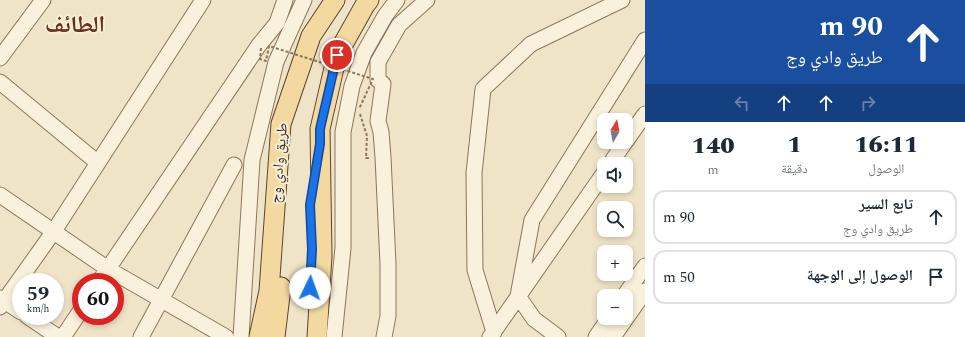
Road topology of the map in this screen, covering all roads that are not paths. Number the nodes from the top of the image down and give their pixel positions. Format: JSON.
{"nodes":[{"id":1,"x":43,"y":0,"type":"edge"},
{"id":2,"x":203,"y":0,"type":"edge"},
{"id":3,"x":285,"y":0,"type":"edge"},
{"id":4,"x":304,"y":0,"type":"edge"},
{"id":5,"x":335,"y":0,"type":"edge"},
{"id":6,"x":369,"y":0,"type":"edge"},
{"id":7,"x":397,"y":0,"type":"edge"},
{"id":8,"x":427,"y":0,"type":"edge"},
{"id":9,"x":622,"y":0,"type":"edge"},
{"id":10,"x":645,"y":40,"type":"edge"},
{"id":11,"x":0,"y":58,"type":"edge"},
{"id":12,"x":0,"y":82,"type":"edge"},
{"id":13,"x":645,"y":114,"type":"edge"},
{"id":14,"x":633,"y":132,"type":"edge"},
{"id":15,"x":320,"y":144,"type":"junction"},
{"id":16,"x":98,"y":163,"type":"junction"},
{"id":17,"x":234,"y":165,"type":"dead end"},
{"id":18,"x":597,"y":183,"type":"edge"},
{"id":19,"x":0,"y":195,"type":"edge"},
{"id":20,"x":274,"y":213,"type":"junction"},
{"id":21,"x":54,"y":231,"type":"junction"},
{"id":22,"x":645,"y":266,"type":"edge"},
{"id":23,"x":108,"y":269,"type":"junction"},
{"id":24,"x":105,"y":273,"type":"edge"},
{"id":25,"x":629,"y":289,"type":"edge"},
{"id":26,"x":645,"y":291,"type":"edge"},
{"id":27,"x":518,"y":296,"type":"junction"},
{"id":28,"x":162,"y":300,"type":"junction"},
{"id":29,"x":2,"y":302,"type":"edge"},
{"id":30,"x":12,"y":307,"type":"edge"},
{"id":31,"x":72,"y":324,"type":"edge"},
{"id":32,"x":40,"y":325,"type":"edge"},
{"id":33,"x":604,"y":325,"type":"edge"},
{"id":34,"x":492,"y":334,"type":"edge"},
{"id":35,"x":58,"y":337,"type":"edge"},
{"id":36,"x":63,"y":337,"type":"edge"},
{"id":37,"x":141,"y":337,"type":"edge"},
{"id":38,"x":226,"y":337,"type":"edge"},
{"id":39,"x":241,"y":337,"type":"edge"},
{"id":40,"x":259,"y":337,"type":"edge"},
{"id":41,"x":275,"y":337,"type":"edge"},
{"id":42,"x":304,"y":337,"type":"edge"},
{"id":43,"x":317,"y":337,"type":"edge"},
{"id":44,"x":334,"y":337,"type":"edge"},
{"id":45,"x":384,"y":337,"type":"edge"},
{"id":46,"x":558,"y":337,"type":"edge"},
{"id":47,"x":596,"y":337,"type":"edge"},
{"id":48,"x":613,"y":337,"type":"edge"}],
"edges":[{"from":1,"to":11,"type":"street"},
{"from":2,"to":16,"type":"street"},
{"from":3,"to":23,"type":"street"},
{"from":4,"to":39,"type":"street"},
{"from":5,"to":20,"type":"main road","name":"طريق وادي وج"},
{"from":6,"to":15,"type":"main road"},
{"from":7,"to":44,"type":"street"},
{"from":8,"to":45,"type":"street"},
{"from":9,"to":34,"type":"street"},
{"from":10,"to":27,"type":"street"},
{"from":12,"to":16,"type":"street"},
{"from":13,"to":14,"type":"street"},
{"from":15,"to":42,"type":"main road"},
{"from":15,"to":43,"type":"main road"},
{"from":16,"to":21,"type":"street"},
{"from":17,"to":28,"type":"street"},
{"from":18,"to":27,"type":"street"},
{"from":19,"to":21,"type":"street"},
{"from":20,"to":40,"type":"main road","name":"طريق وادي وج"},
{"from":20,"to":41,"type":"main road"},
{"from":21,"to":23,"type":"street"},
{"from":21,"to":29,"type":"street"},
{"from":22,"to":25,"type":"street"},
{"from":23,"to":24,"type":"street"},
{"from":23,"to":28,"type":"street"},
{"from":26,"to":48,"type":"street"},
{"from":27,"to":34,"type":"street"},
{"from":27,"to":46,"type":"street"},
{"from":28,"to":37,"type":"street"},
{"from":28,"to":38,"type":"street"},
{"from":29,"to":30,"type":"street"},
{"from":31,"to":36,"type":"street"},
{"from":32,"to":35,"type":"street"},
{"from":33,"to":47,"type":"street"}]}
